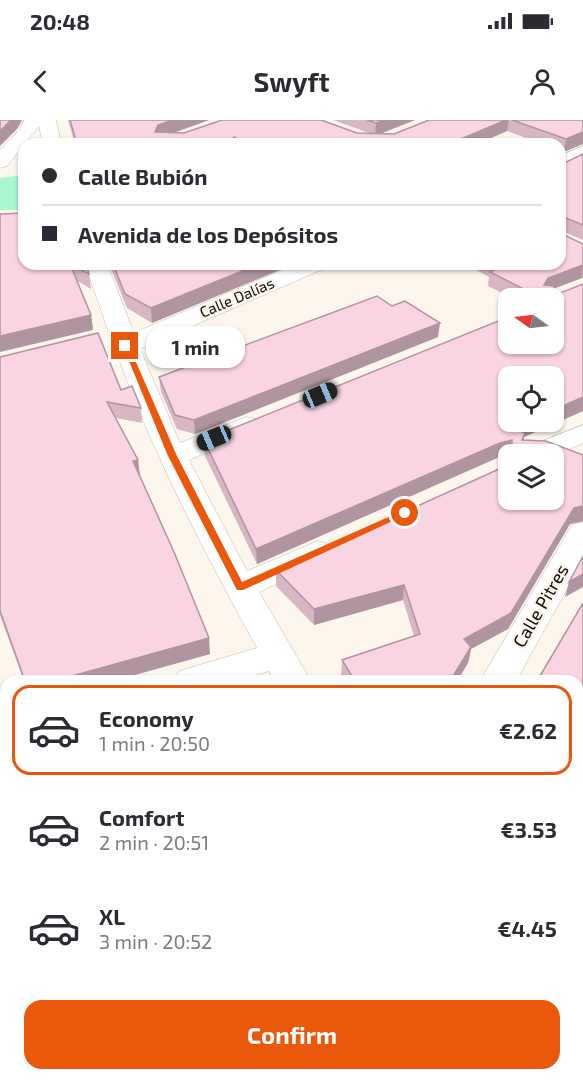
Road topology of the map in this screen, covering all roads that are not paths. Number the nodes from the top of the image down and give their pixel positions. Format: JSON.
{"nodes":[{"id":1,"x":33,"y":120,"type":"edge"},
{"id":2,"x":47,"y":120,"type":"edge"},
{"id":3,"x":23,"y":138,"type":"edge"},
{"id":4,"x":51,"y":138,"type":"edge"},
{"id":5,"x":18,"y":144,"type":"edge"},
{"id":6,"x":583,"y":152,"type":"edge"},
{"id":7,"x":566,"y":161,"type":"edge"},
{"id":8,"x":3,"y":164,"type":"edge"},
{"id":9,"x":98,"y":270,"type":"edge"},
{"id":10,"x":299,"y":270,"type":"edge"},
{"id":11,"x":115,"y":339,"type":"junction"},
{"id":12,"x":270,"y":416,"type":"edge"},
{"id":13,"x":172,"y":456,"type":"junction"},
{"id":14,"x":583,"y":532,"type":"edge"},
{"id":15,"x":347,"y":539,"type":"edge"},
{"id":16,"x":240,"y":587,"type":"junction"},
{"id":17,"x":286,"y":668,"type":"edge"},
{"id":18,"x":235,"y":675,"type":"edge"},
{"id":19,"x":501,"y":675,"type":"edge"}],
"edges":[{"from":1,"to":3,"type":"street"},
{"from":2,"to":4,"type":"street"},
{"from":5,"to":8,"type":"street"},
{"from":6,"to":7,"type":"street"},
{"from":9,"to":11,"type":"street"},
{"from":10,"to":11,"type":"street","name":"Calle Dalías"},
{"from":11,"to":13,"type":"street"},
{"from":12,"to":13,"type":"street"},
{"from":13,"to":16,"type":"street"},
{"from":14,"to":19,"type":"street","name":"Calle Pitres"},
{"from":15,"to":16,"type":"street"},
{"from":16,"to":17,"type":"street"},
{"from":17,"to":18,"type":"street"}]}
